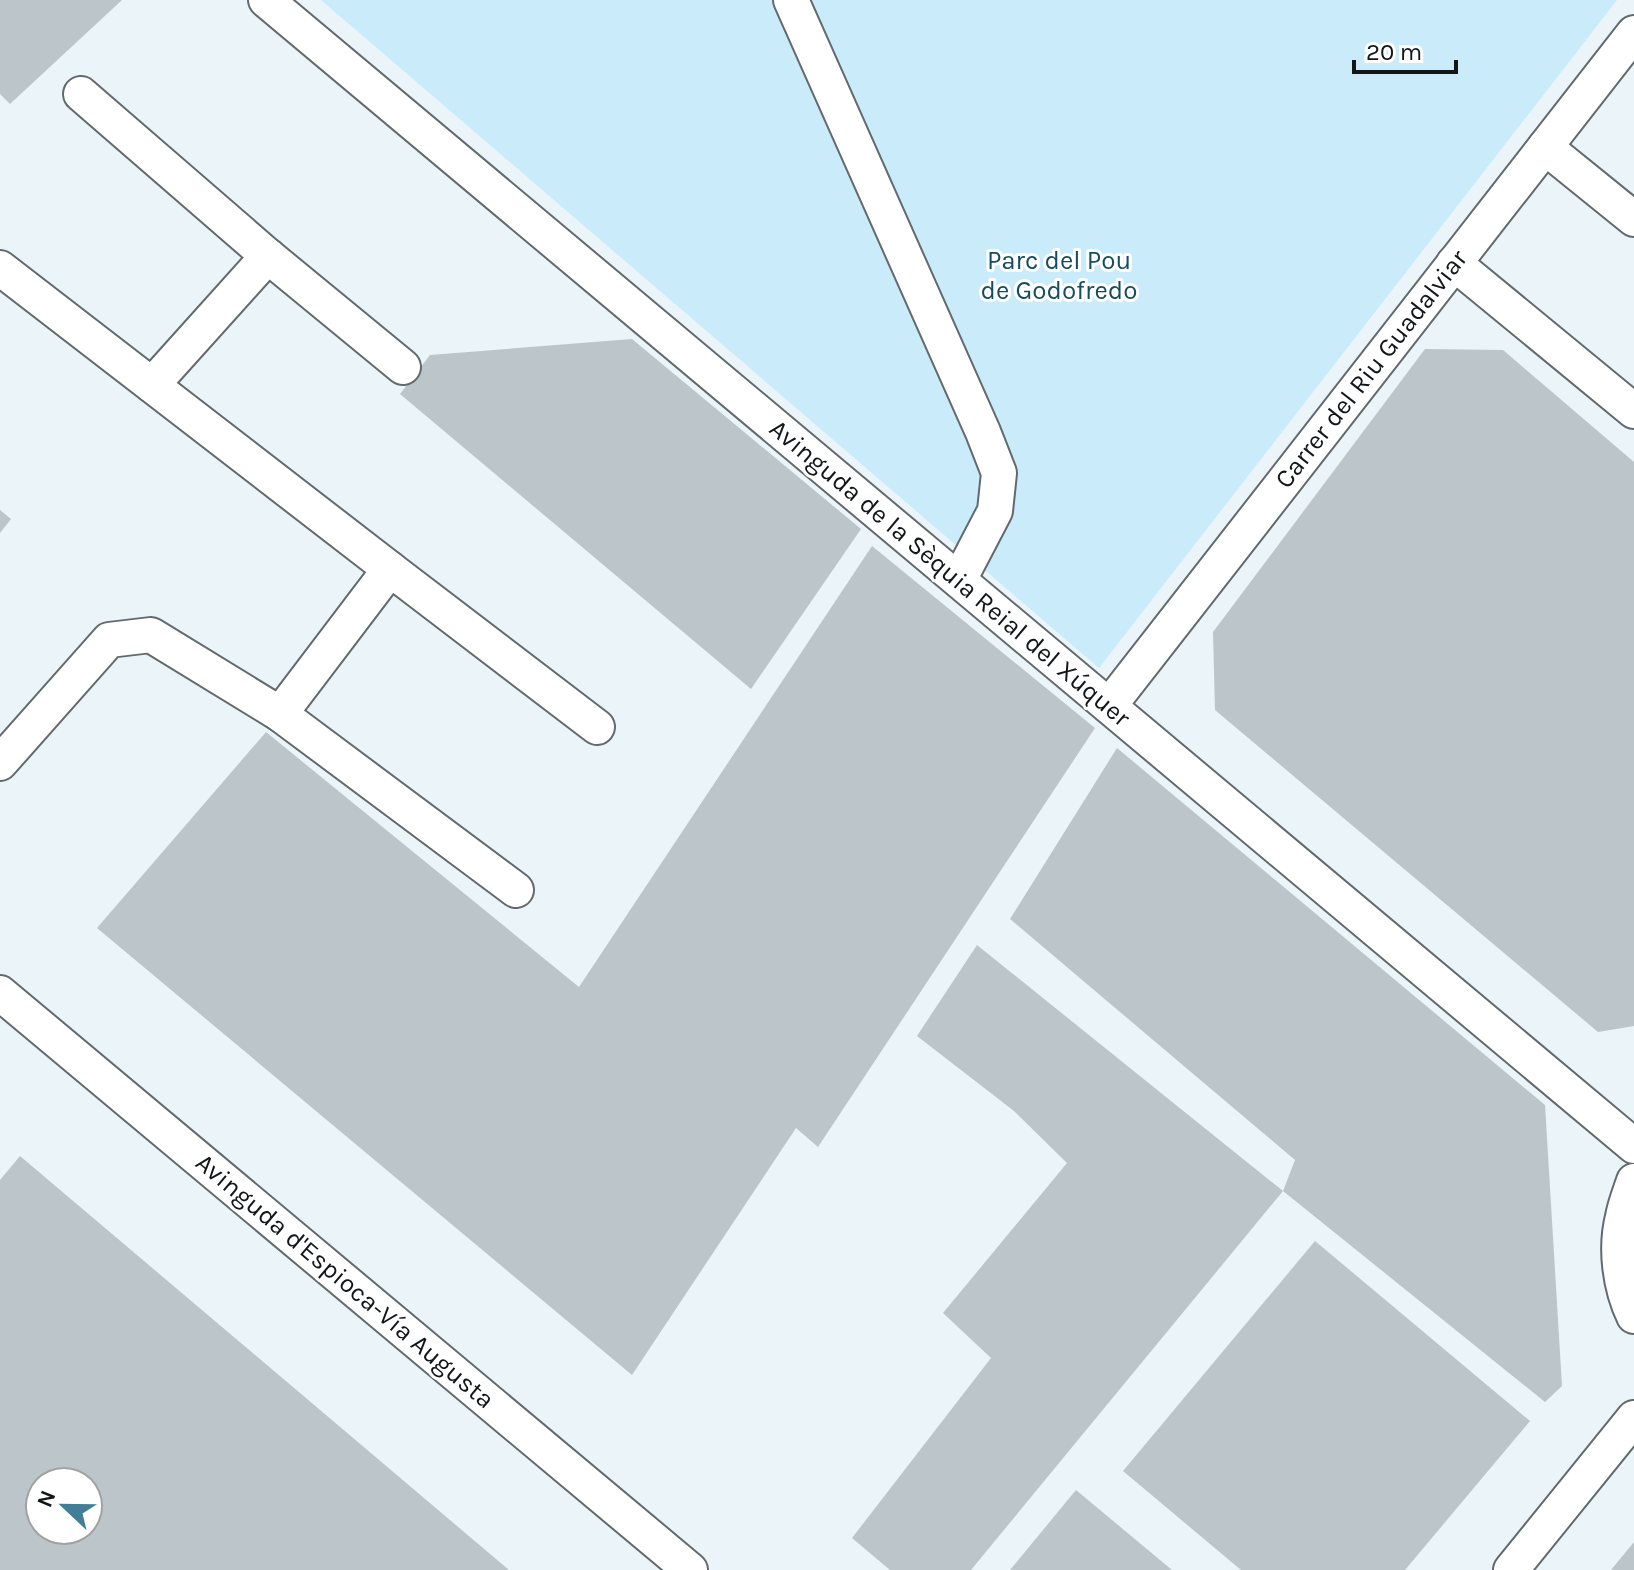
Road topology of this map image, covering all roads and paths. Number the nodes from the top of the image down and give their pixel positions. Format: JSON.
{"nodes":[{"id":1,"x":266,"y":0,"type":"edge"},
{"id":2,"x":791,"y":0,"type":"edge"},
{"id":3,"x":1634,"y":33,"type":"edge"},
{"id":4,"x":81,"y":94,"type":"dead end"},
{"id":5,"x":1545,"y":147,"type":"junction"},
{"id":6,"x":1634,"y":219,"type":"edge"},
{"id":7,"x":268,"y":256,"type":"junction"},
{"id":8,"x":1454,"y":263,"type":"junction"},
{"id":9,"x":0,"y":268,"type":"edge"},
{"id":10,"x":403,"y":367,"type":"dead end"},
{"id":11,"x":152,"y":385,"type":"junction"},
{"id":12,"x":1634,"y":411,"type":"edge"},
{"id":13,"x":390,"y":569,"type":"junction"},
{"id":14,"x":959,"y":580,"type":"junction"},
{"id":15,"x":1109,"y":706,"type":"junction"},
{"id":16,"x":280,"y":714,"type":"junction"},
{"id":17,"x":597,"y":727,"type":"dead end"},
{"id":18,"x":0,"y":763,"type":"edge"},
{"id":19,"x":516,"y":890,"type":"dead end"},
{"id":20,"x":0,"y":993,"type":"edge"},
{"id":21,"x":1634,"y":1146,"type":"edge"},
{"id":22,"x":1634,"y":1181,"type":"edge"},
{"id":23,"x":1634,"y":1316,"type":"edge"},
{"id":24,"x":1634,"y":1418,"type":"edge"},
{"id":25,"x":690,"y":1570,"type":"edge"},
{"id":26,"x":1511,"y":1570,"type":"edge"}],
"edges":[{"from":1,"to":14,"type":"street","name":"Avinguda de la Sèquia Reial del Xúquer"},
{"from":2,"to":14,"type":"street"},
{"from":3,"to":5,"type":"street","name":"Carrer del Riu Guadalviar"},
{"from":4,"to":7,"type":"street"},
{"from":5,"to":6,"type":"street"},
{"from":5,"to":8,"type":"street","name":"Carrer del Riu Guadalviar"},
{"from":7,"to":10,"type":"street"},
{"from":7,"to":11,"type":"street"},
{"from":8,"to":12,"type":"street"},
{"from":8,"to":15,"type":"street","name":"Carrer del Riu Guadalviar"},
{"from":9,"to":11,"type":"street"},
{"from":11,"to":13,"type":"street"},
{"from":13,"to":16,"type":"street"},
{"from":13,"to":17,"type":"street"},
{"from":14,"to":15,"type":"street","name":"Avinguda de la Sèquia Reial del Xúquer"},
{"from":15,"to":21,"type":"street","name":"Avinguda de la Sèquia Reial del Xúquer"},
{"from":16,"to":18,"type":"street"},
{"from":16,"to":19,"type":"street"},
{"from":20,"to":25,"type":"street","name":"Avinguda d'Espioca-Vía Augusta"},
{"from":22,"to":23,"type":"street"},
{"from":24,"to":26,"type":"street"}]}
